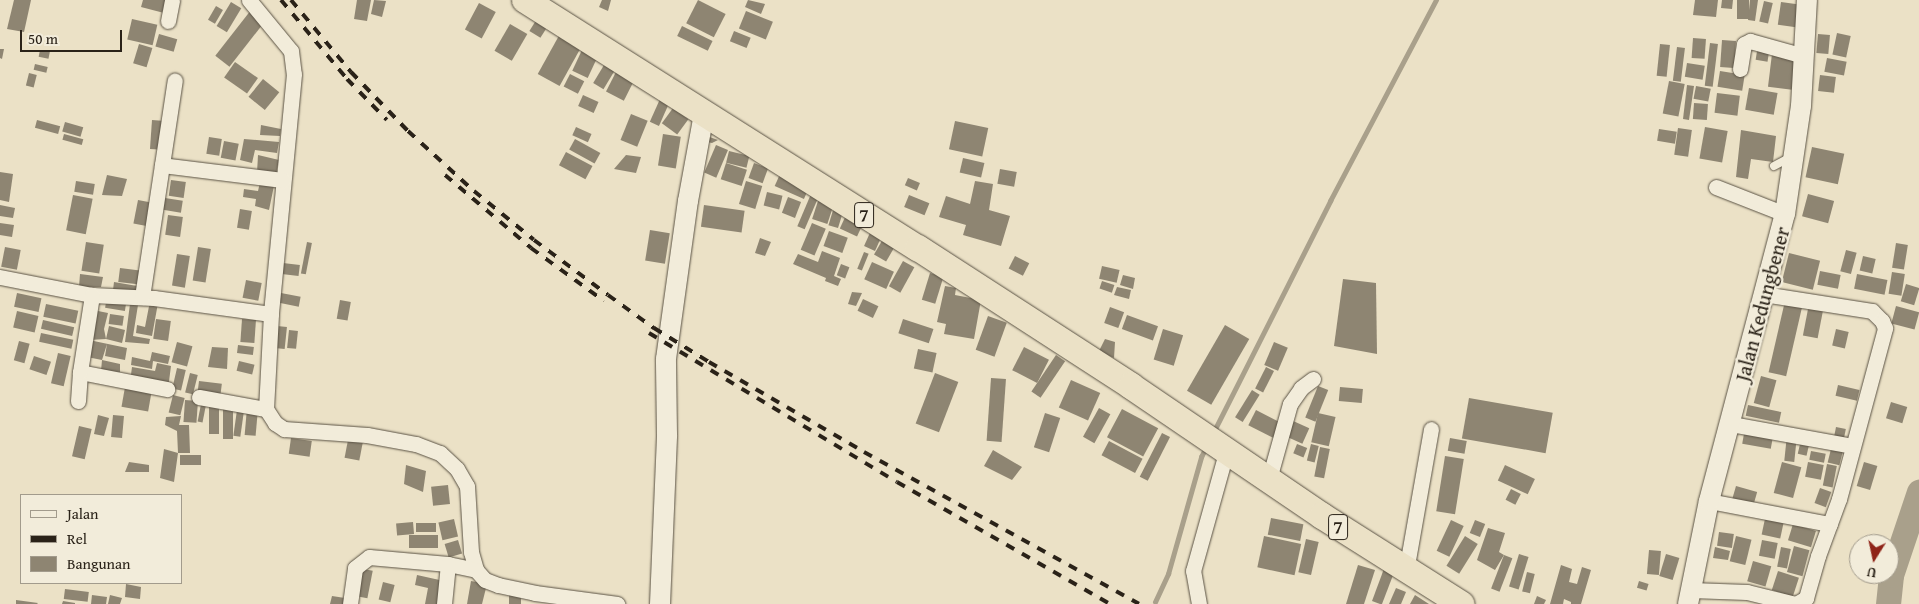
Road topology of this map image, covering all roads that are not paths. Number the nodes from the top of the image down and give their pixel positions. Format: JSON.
{"nodes":[{"id":1,"x":172,"y":0,"type":"edge"},
{"id":2,"x":249,"y":0,"type":"edge"},
{"id":3,"x":525,"y":0,"type":"edge"},
{"id":4,"x":1807,"y":0,"type":"edge"},
{"id":5,"x":168,"y":21,"type":"dead end"},
{"id":6,"x":1804,"y":56,"type":"junction"},
{"id":7,"x":1740,"y":69,"type":"dead end"},
{"id":8,"x":175,"y":80,"type":"dead end"},
{"id":9,"x":704,"y":114,"type":"junction"},
{"id":10,"x":1793,"y":156,"type":"junction"},
{"id":11,"x":162,"y":165,"type":"junction"},
{"id":12,"x":1774,"y":166,"type":"dead end"},
{"id":13,"x":283,"y":180,"type":"junction"},
{"id":14,"x":1716,"y":187,"type":"dead end"},
{"id":15,"x":1785,"y":214,"type":"junction"},
{"id":16,"x":0,"y":277,"type":"edge"},
{"id":17,"x":1764,"y":294,"type":"junction"},
{"id":18,"x":92,"y":295,"type":"junction"},
{"id":19,"x":142,"y":298,"type":"junction"},
{"id":20,"x":271,"y":314,"type":"junction"},
{"id":21,"x":80,"y":372,"type":"junction"},
{"id":22,"x":1313,"y":378,"type":"dead end"},
{"id":23,"x":167,"y":389,"type":"dead end"},
{"id":24,"x":199,"y":397,"type":"dead end"},
{"id":25,"x":78,"y":401,"type":"dead end"},
{"id":26,"x":266,"y":409,"type":"junction"},
{"id":27,"x":1730,"y":424,"type":"junction"},
{"id":28,"x":1431,"y":429,"type":"dead end"},
{"id":29,"x":1214,"y":445,"type":"junction"},
{"id":30,"x":1852,"y":446,"type":"junction"},
{"id":31,"x":1269,"y":479,"type":"junction"},
{"id":32,"x":1709,"y":501,"type":"junction"},
{"id":33,"x":1830,"y":524,"type":"junction"},
{"id":34,"x":448,"y":564,"type":"junction"},
{"id":35,"x":476,"y":570,"type":"junction"},
{"id":36,"x":1406,"y":571,"type":"junction"},
{"id":37,"x":1689,"y":597,"type":"edge"},
{"id":38,"x":534,"y":598,"type":"edge"},
{"id":39,"x":350,"y":604,"type":"edge"},
{"id":40,"x":444,"y":604,"type":"edge"},
{"id":41,"x":617,"y":604,"type":"edge"},
{"id":42,"x":660,"y":604,"type":"edge"},
{"id":43,"x":1198,"y":604,"type":"edge"},
{"id":44,"x":1461,"y":604,"type":"edge"}],
"edges":[{"from":1,"to":5,"type":"street"},
{"from":2,"to":13,"type":"street"},
{"from":3,"to":9,"type":"highway","number":"7"},
{"from":4,"to":6,"type":"street","name":"Jalan Kedungbener"},
{"from":6,"to":7,"type":"street"},
{"from":6,"to":10,"type":"street","name":"Jalan Kedungbener"},
{"from":8,"to":11,"type":"street"},
{"from":9,"to":29,"type":"highway","number":"7"},
{"from":9,"to":42,"type":"street"},
{"from":10,"to":12,"type":"lane"},
{"from":10,"to":15,"type":"street","name":"Jalan Kedungbener"},
{"from":11,"to":13,"type":"street"},
{"from":11,"to":19,"type":"street"},
{"from":13,"to":20,"type":"street"},
{"from":14,"to":15,"type":"street"},
{"from":15,"to":17,"type":"street","name":"Jalan Kedungbener"},
{"from":16,"to":18,"type":"street"},
{"from":17,"to":27,"type":"street","name":"Jalan Kedungbener"},
{"from":17,"to":30,"type":"street"},
{"from":18,"to":19,"type":"street"},
{"from":18,"to":21,"type":"street"},
{"from":19,"to":20,"type":"street"},
{"from":20,"to":26,"type":"street"},
{"from":21,"to":23,"type":"street"},
{"from":21,"to":25,"type":"street"},
{"from":22,"to":31,"type":"street"},
{"from":24,"to":26,"type":"street"},
{"from":26,"to":35,"type":"street"},
{"from":27,"to":30,"type":"street"},
{"from":27,"to":32,"type":"street","name":"Jalan Kedungbener"},
{"from":28,"to":36,"type":"street"},
{"from":29,"to":31,"type":"highway","number":"7"},
{"from":29,"to":43,"type":"street"},
{"from":30,"to":33,"type":"street"},
{"from":31,"to":36,"type":"highway","number":"7"},
{"from":32,"to":33,"type":"street"},
{"from":32,"to":37,"type":"street","name":"Jalan Kedungbener"},
{"from":33,"to":37,"type":"street"},
{"from":34,"to":35,"type":"street"},
{"from":34,"to":39,"type":"street"},
{"from":34,"to":40,"type":"street"},
{"from":35,"to":38,"type":"street"},
{"from":36,"to":44,"type":"highway","number":"7"},
{"from":38,"to":41,"type":"street"}]}
